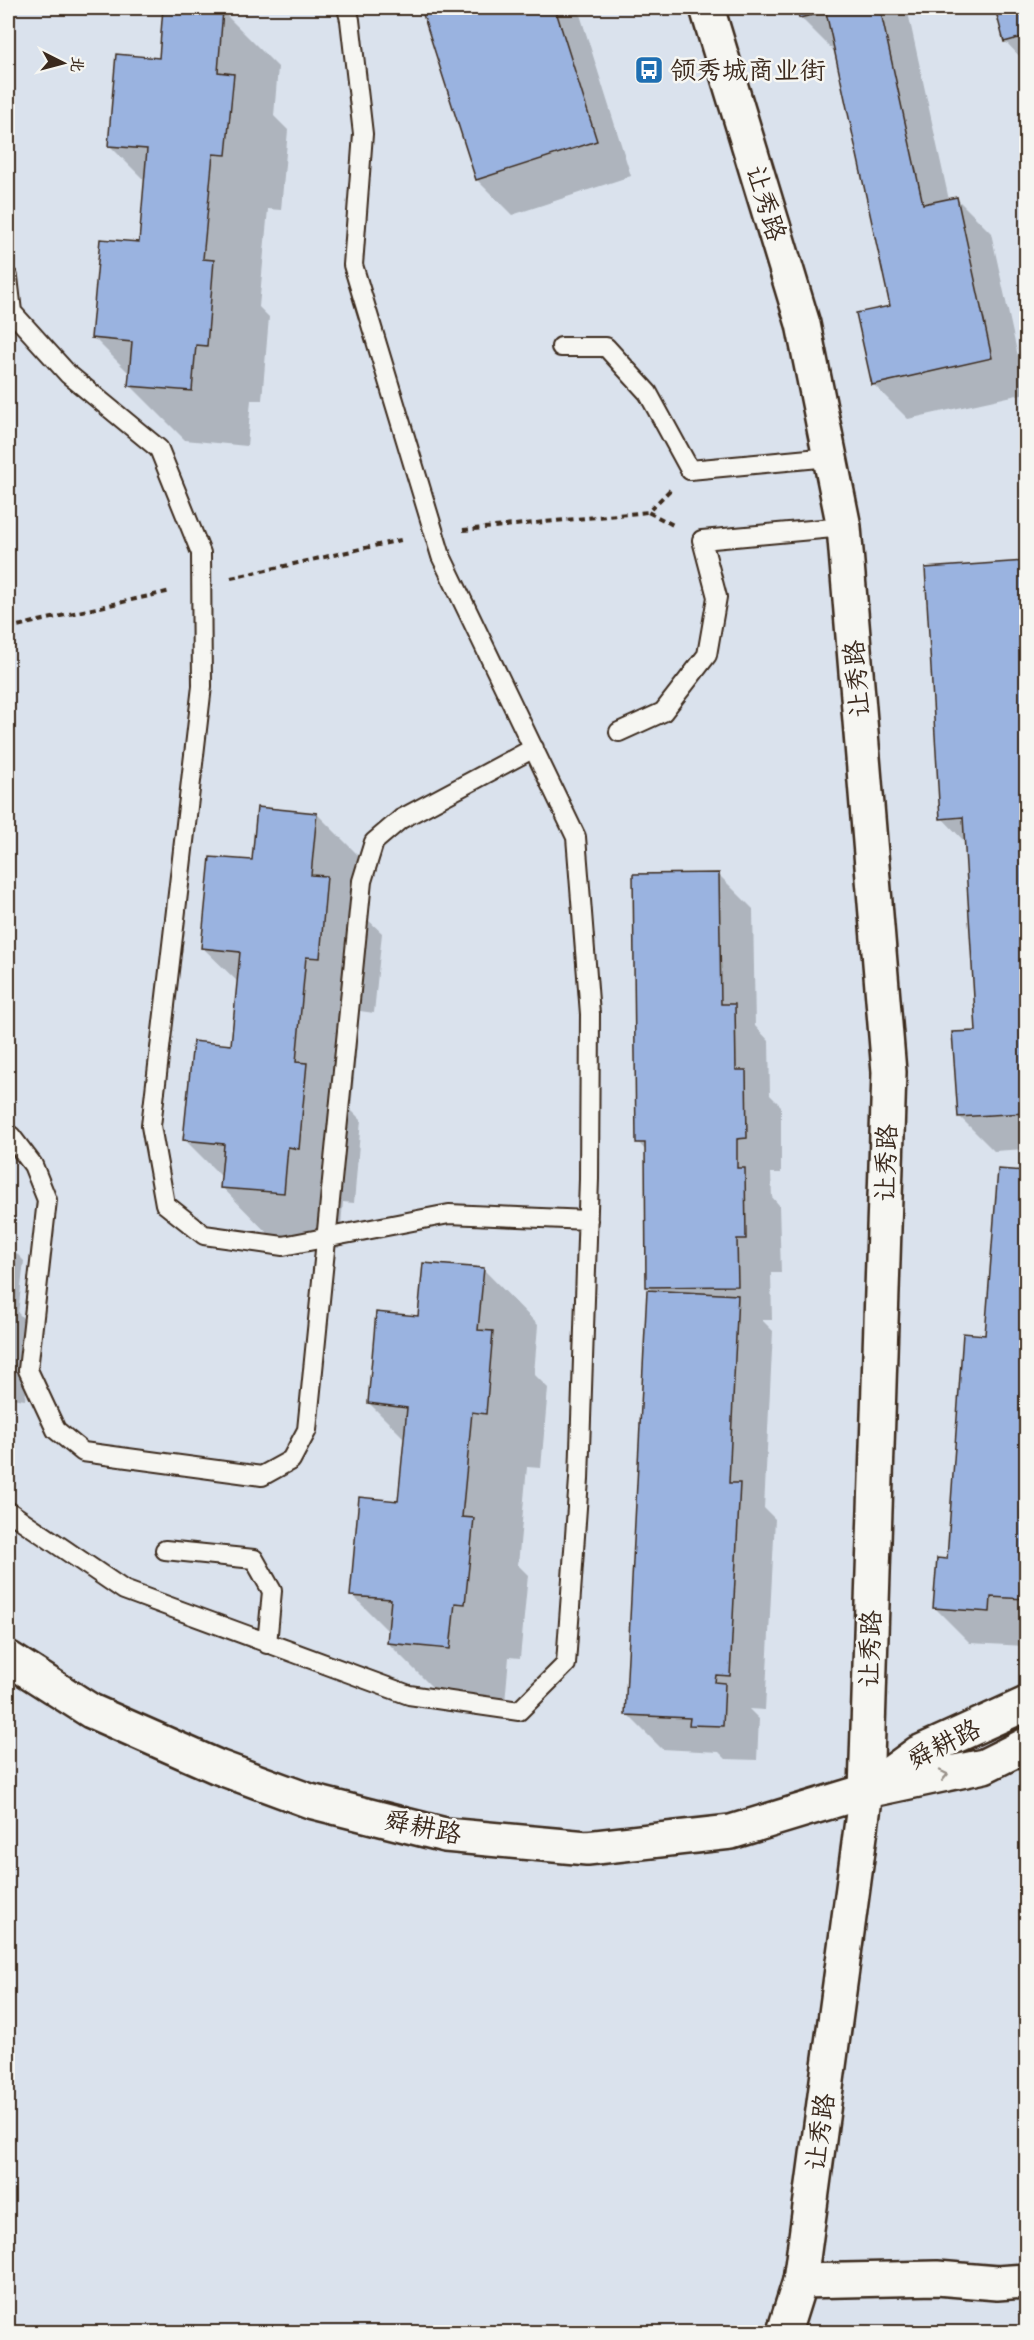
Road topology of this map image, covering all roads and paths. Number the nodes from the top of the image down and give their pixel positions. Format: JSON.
{"nodes":[{"id":1,"x":347,"y":8,"type":"edge"},
{"id":2,"x":707,"y":8,"type":"edge"},
{"id":3,"x":8,"y":277,"type":"edge"},
{"id":4,"x":561,"y":347,"type":"dead end"},
{"id":5,"x":830,"y":457,"type":"junction"},
{"id":6,"x":690,"y":470,"type":"junction"},
{"id":7,"x":648,"y":512,"type":"junction"},
{"id":8,"x":844,"y":527,"type":"junction"},
{"id":9,"x":434,"y":532,"type":"junction"},
{"id":10,"x":702,"y":540,"type":"junction"},
{"id":11,"x":619,"y":732,"type":"dead end"},
{"id":12,"x":534,"y":748,"type":"junction"},
{"id":13,"x":8,"y":1136,"type":"edge"},
{"id":14,"x":588,"y":1220,"type":"junction"},
{"id":15,"x":328,"y":1237,"type":"junction"},
{"id":16,"x":8,"y":1511,"type":"edge"},
{"id":17,"x":165,"y":1550,"type":"dead end"},
{"id":18,"x":267,"y":1644,"type":"junction"},
{"id":19,"x":8,"y":1658,"type":"edge"},
{"id":20,"x":1026,"y":1704,"type":"edge"},
{"id":21,"x":1026,"y":1745,"type":"edge"},
{"id":22,"x":866,"y":1791,"type":"junction"},
{"id":23,"x":800,"y":2281,"type":"junction"},
{"id":24,"x":1026,"y":2281,"type":"edge"},
{"id":25,"x":784,"y":2332,"type":"edge"}],
"edges":[{"from":1,"to":9,"type":"lane"},
{"from":2,"to":5,"type":"street","name":"让秀路"},
{"from":3,"to":15,"type":"lane"},
{"from":4,"to":6,"type":"lane"},
{"from":5,"to":6,"type":"lane"},
{"from":5,"to":8,"type":"street","name":"让秀路"},
{"from":6,"to":7,"type":"path"},
{"from":7,"to":9,"type":"path"},
{"from":7,"to":10,"type":"path"},
{"from":8,"to":10,"type":"lane"},
{"from":8,"to":22,"type":"street","name":"让秀路"},
{"from":9,"to":12,"type":"lane"},
{"from":10,"to":11,"type":"lane"},
{"from":12,"to":14,"type":"lane"},
{"from":12,"to":15,"type":"lane"},
{"from":13,"to":15,"type":"lane"},
{"from":14,"to":15,"type":"lane"},
{"from":14,"to":18,"type":"lane"},
{"from":16,"to":18,"type":"lane"},
{"from":17,"to":18,"type":"lane"},
{"from":19,"to":22,"type":"street","name":"舜耕路"},
{"from":20,"to":22,"type":"street","name":"舜耕路"},
{"from":22,"to":21,"type":"street","name":"舜耕路","one_way":true},
{"from":22,"to":23,"type":"street","name":"让秀路"},
{"from":23,"to":24,"type":"street"},
{"from":23,"to":25,"type":"street","name":"让秀路"}]}
